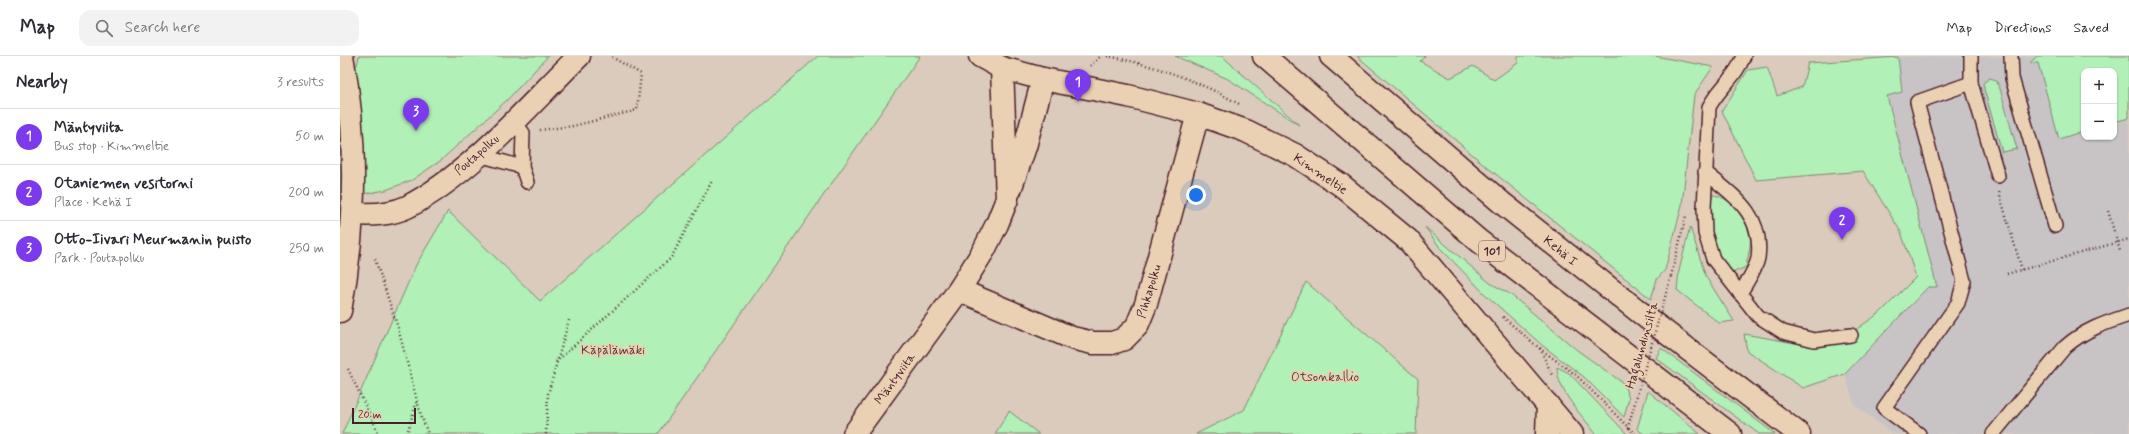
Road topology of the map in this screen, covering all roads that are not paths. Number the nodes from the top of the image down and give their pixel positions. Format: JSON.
{"nodes":[{"id":1,"x":342,"y":56,"type":"edge"},
{"id":2,"x":579,"y":56,"type":"edge"},
{"id":3,"x":980,"y":56,"type":"edge"},
{"id":4,"x":1264,"y":56,"type":"edge"},
{"id":5,"x":1331,"y":56,"type":"edge"},
{"id":6,"x":1744,"y":56,"type":"edge"},
{"id":7,"x":1971,"y":56,"type":"edge"},
{"id":8,"x":2011,"y":56,"type":"edge"},
{"id":9,"x":1002,"y":68,"type":"junction"},
{"id":10,"x":1043,"y":79,"type":"junction"},
{"id":11,"x":1971,"y":83,"type":"junction"},
{"id":12,"x":1198,"y":114,"type":"junction"},
{"id":13,"x":519,"y":127,"type":"junction"},
{"id":14,"x":479,"y":155,"type":"junction"},
{"id":15,"x":522,"y":167,"type":"junction"},
{"id":16,"x":1704,"y":172,"type":"junction"},
{"id":17,"x":528,"y":182,"type":"dead end"},
{"id":18,"x":1998,"y":182,"type":"road end"},
{"id":19,"x":1007,"y":199,"type":"junction"},
{"id":20,"x":353,"y":214,"type":"junction"},
{"id":21,"x":2055,"y":226,"type":"dead end"},
{"id":22,"x":959,"y":290,"type":"junction"},
{"id":23,"x":1740,"y":294,"type":"junction"},
{"id":24,"x":340,"y":311,"type":"edge"},
{"id":25,"x":2129,"y":315,"type":"edge"},
{"id":26,"x":1851,"y":335,"type":"dead end"},
{"id":27,"x":1548,"y":405,"type":"junction"},
{"id":28,"x":854,"y":434,"type":"edge"},
{"id":29,"x":1547,"y":434,"type":"edge"},
{"id":30,"x":1572,"y":434,"type":"edge"},
{"id":31,"x":1730,"y":434,"type":"edge"},
{"id":32,"x":1799,"y":434,"type":"edge"},
{"id":33,"x":1919,"y":434,"type":"edge"},
{"id":34,"x":1993,"y":434,"type":"edge"}],
"edges":[{"from":1,"to":20,"type":"main road"},
{"from":2,"to":13,"type":"main road","name":"Poutapolku"},
{"from":3,"to":9,"type":"main road","name":"Kimmeltie"},
{"from":4,"to":31,"type":"main road","number":"101"},
{"from":5,"to":32,"type":"main road","name":"Kehä I"},
{"from":6,"to":16,"type":"lane"},
{"from":7,"to":11,"type":"lane"},
{"from":8,"to":21,"type":"lane"},
{"from":9,"to":10,"type":"main road","name":"Kimmeltie"},
{"from":9,"to":19,"type":"main road","name":"Mäntyviita"},
{"from":10,"to":12,"type":"main road","name":"Kimmeltie"},
{"from":10,"to":19,"type":"main road","name":"Mäntyviita"},
{"from":11,"to":18,"type":"lane"},
{"from":11,"to":33,"type":"lane"},
{"from":12,"to":22,"type":"main road","name":"Pihkapolku"},
{"from":12,"to":27,"type":"main road","name":"Kimmeltie"},
{"from":13,"to":14,"type":"main road","name":"Poutapolku"},
{"from":13,"to":15,"type":"lane"},
{"from":14,"to":15,"type":"lane"},
{"from":14,"to":20,"type":"main road","name":"Poutapolku"},
{"from":15,"to":17,"type":"lane"},
{"from":16,"to":23,"type":"lane"},
{"from":16,"to":23,"type":"lane"},
{"from":19,"to":22,"type":"main road","name":"Mäntyviita"},
{"from":20,"to":24,"type":"main road"},
{"from":22,"to":28,"type":"main road","name":"Mäntyviita"},
{"from":23,"to":26,"type":"lane"},
{"from":25,"to":34,"type":"lane"},
{"from":27,"to":29,"type":"main road"},
{"from":27,"to":30,"type":"main road","name":"Kimmeltie"}]}
